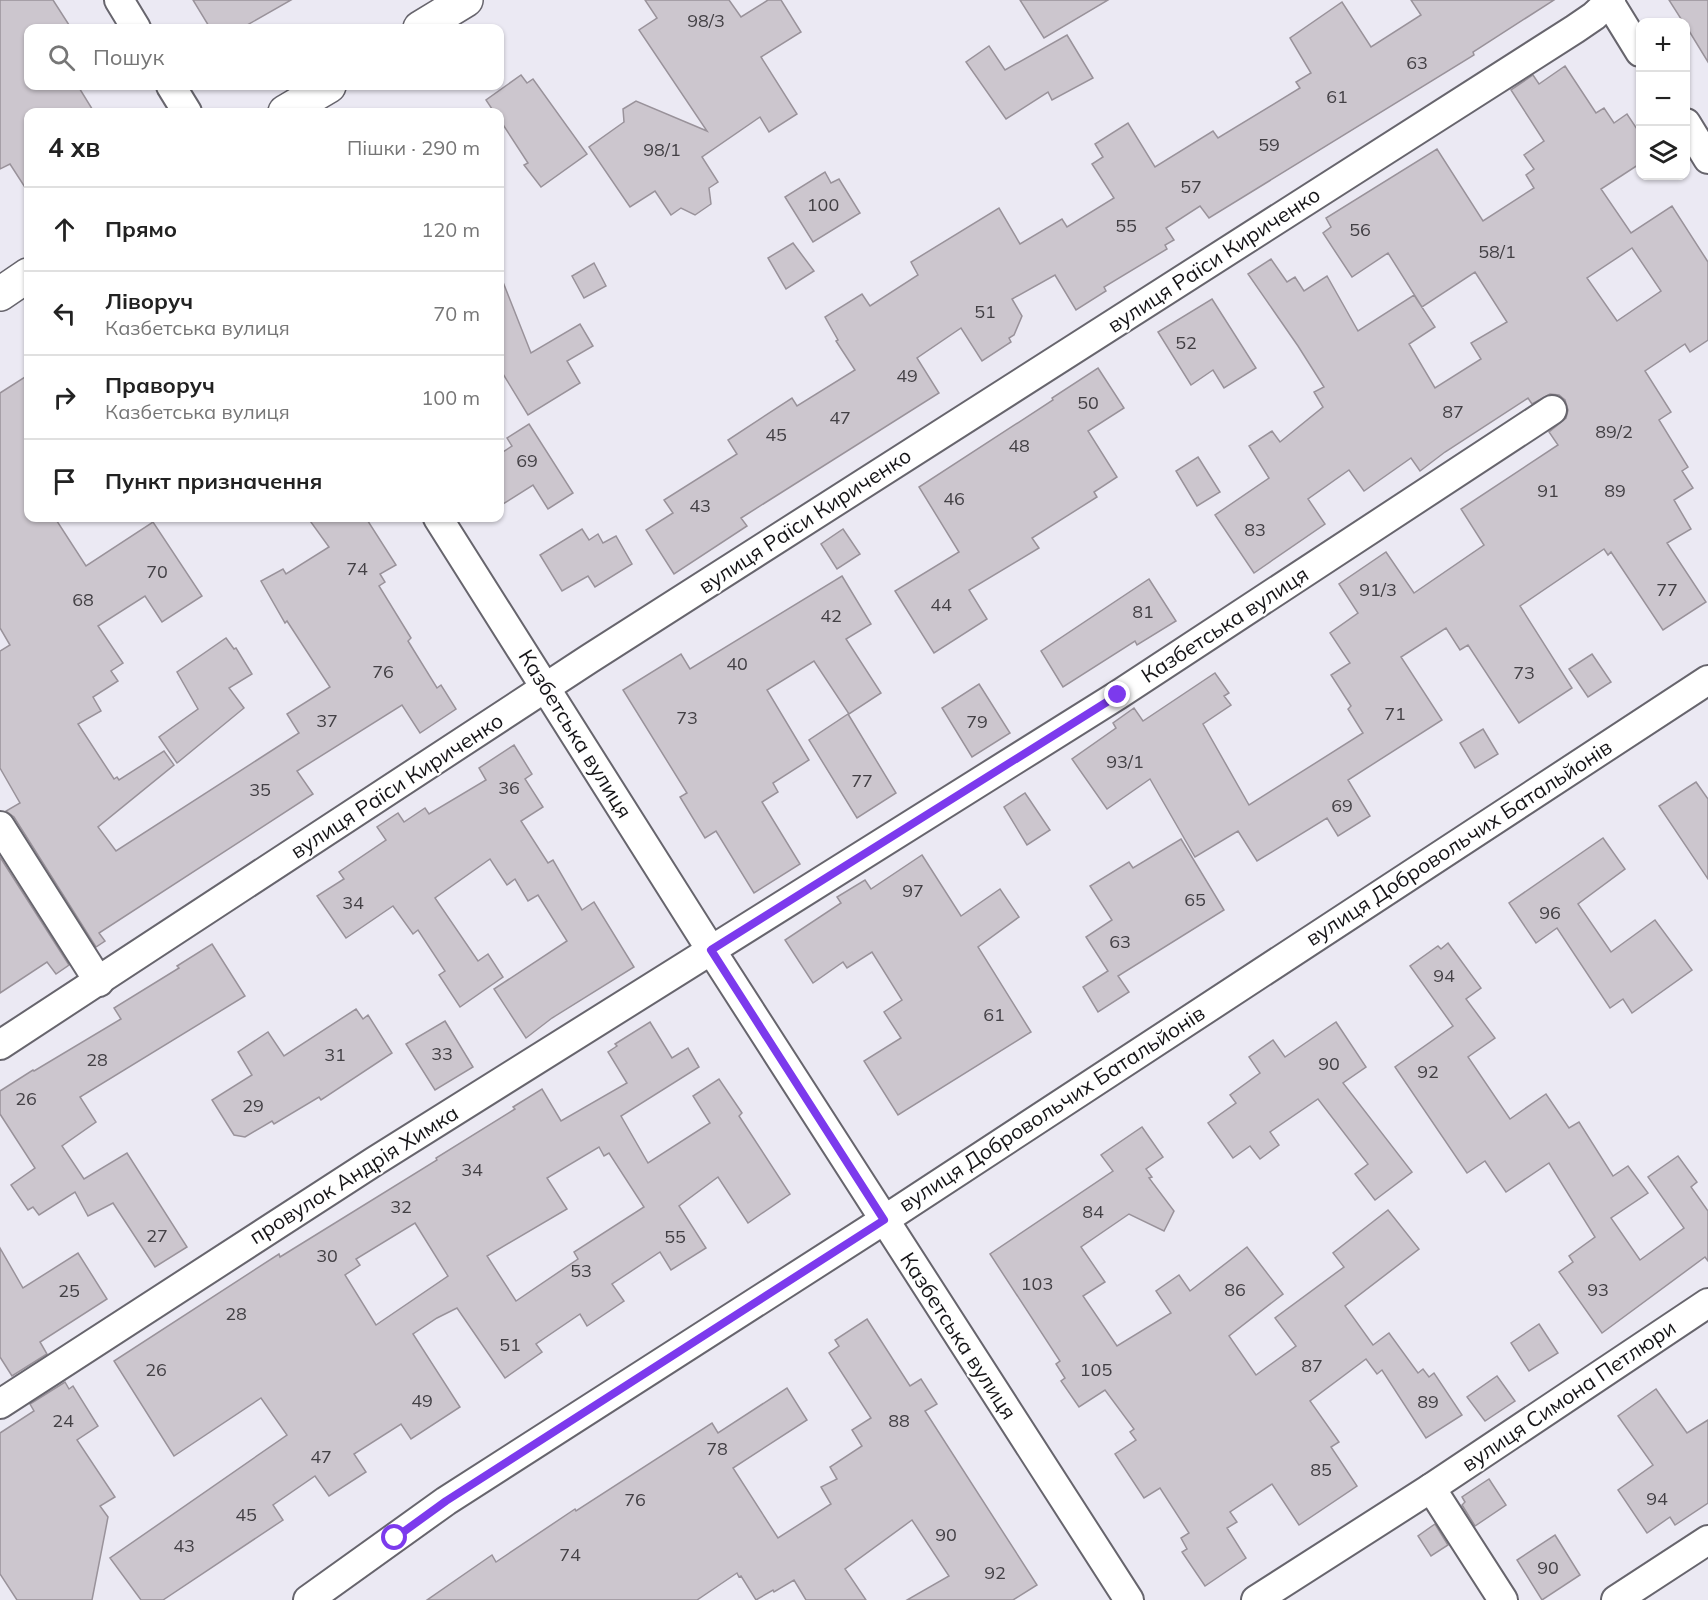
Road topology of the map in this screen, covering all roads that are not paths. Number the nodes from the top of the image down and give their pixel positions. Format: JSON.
{"nodes":[{"id":1,"x":119,"y":0,"type":"edge"},
{"id":2,"x":466,"y":0,"type":"edge"},
{"id":3,"x":1609,"y":1,"type":"edge"},
{"id":4,"x":134,"y":24,"type":"edge"},
{"id":5,"x":427,"y":24,"type":"edge"},
{"id":6,"x":1636,"y":44,"type":"edge"},
{"id":7,"x":173,"y":90,"type":"edge"},
{"id":8,"x":322,"y":90,"type":"edge"},
{"id":9,"x":185,"y":108,"type":"edge"},
{"id":10,"x":292,"y":108,"type":"edge"},
{"id":11,"x":1688,"y":126,"type":"edge"},
{"id":12,"x":1708,"y":159,"type":"edge"},
{"id":13,"x":24,"y":278,"type":"edge"},
{"id":14,"x":0,"y":294,"type":"edge"},
{"id":15,"x":1552,"y":410,"type":"dead end"},
{"id":16,"x":441,"y":522,"type":"edge"},
{"id":17,"x":1708,"y":680,"type":"edge"},
{"id":18,"x":545,"y":688,"type":"junction"},
{"id":19,"x":0,"y":826,"type":"edge"},
{"id":20,"x":711,"y":950,"type":"junction"},
{"id":21,"x":99,"y":982,"type":"junction"},
{"id":22,"x":0,"y":1045,"type":"edge"},
{"id":23,"x":884,"y":1220,"type":"junction"},
{"id":24,"x":1708,"y":1303,"type":"edge"},
{"id":25,"x":0,"y":1404,"type":"edge"},
{"id":26,"x":1431,"y":1488,"type":"junction"},
{"id":27,"x":1708,"y":1540,"type":"edge"},
{"id":28,"x":308,"y":1600,"type":"edge"},
{"id":29,"x":1129,"y":1600,"type":"edge"},
{"id":30,"x":1256,"y":1600,"type":"edge"},
{"id":31,"x":1503,"y":1600,"type":"edge"},
{"id":32,"x":1616,"y":1600,"type":"edge"}],
"edges":[{"from":1,"to":4,"type":"street"},
{"from":2,"to":5,"type":"main road"},
{"from":3,"to":6,"type":"street"},
{"from":3,"to":18,"type":"street","name":"вулиця Раїси Кириченко"},
{"from":7,"to":9,"type":"street"},
{"from":8,"to":10,"type":"main road"},
{"from":11,"to":12,"type":"street"},
{"from":13,"to":14,"type":"main road"},
{"from":15,"to":20,"type":"street","name":"Казбетська вулиця"},
{"from":16,"to":18,"type":"street","name":"Казбетська вулиця"},
{"from":17,"to":23,"type":"street","name":"вулиця Добровольчих Батальйонів"},
{"from":18,"to":20,"type":"street","name":"Казбетська вулиця"},
{"from":18,"to":21,"type":"street","name":"вулиця Раїси Кириченко"},
{"from":19,"to":21,"type":"street"},
{"from":20,"to":23,"type":"street","name":"Казбетська вулиця"},
{"from":20,"to":25,"type":"street","name":"провулок Андрія Химка"},
{"from":21,"to":22,"type":"street","name":"вулиця Раїси Кириченко"},
{"from":23,"to":28,"type":"street","name":"вулиця Добровольчих Батальйонів"},
{"from":23,"to":29,"type":"street","name":"Казбетська вулиця"},
{"from":24,"to":26,"type":"street","name":"вулиця Симона Петлюри"},
{"from":26,"to":30,"type":"street","name":"вулиця Симона Петлюри"},
{"from":26,"to":31,"type":"street"},
{"from":27,"to":32,"type":"street"}]}
